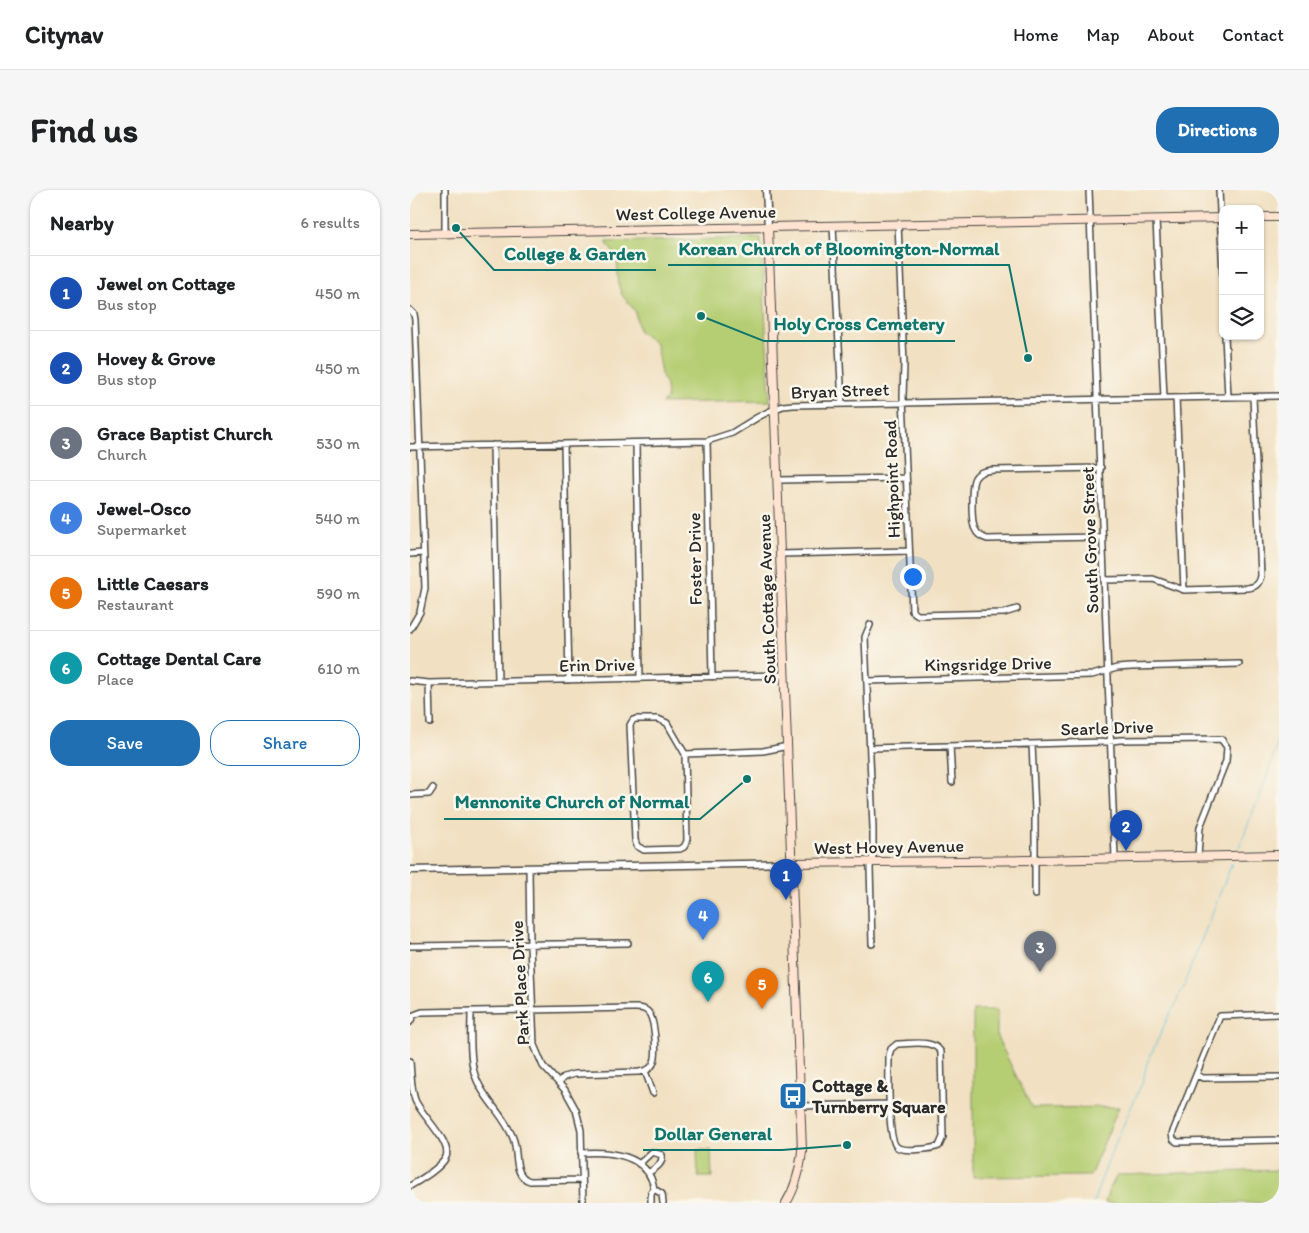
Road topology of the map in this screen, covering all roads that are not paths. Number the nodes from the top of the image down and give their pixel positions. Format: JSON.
{"nodes":[{"id":1,"x":444,"y":190,"type":"edge"},
{"id":2,"x":766,"y":190,"type":"edge"},
{"id":3,"x":1089,"y":190,"type":"edge"},
{"id":4,"x":1219,"y":190,"type":"edge"},
{"id":5,"x":1220,"y":205,"type":"edge"},
{"id":6,"x":1264,"y":217,"type":"edge"},
{"id":7,"x":1279,"y":217,"type":"edge"},
{"id":8,"x":1219,"y":218,"type":"edge"},
{"id":9,"x":1156,"y":219,"type":"junction"},
{"id":10,"x":1090,"y":220,"type":"junction"},
{"id":11,"x":898,"y":224,"type":"junction"},
{"id":12,"x":833,"y":226,"type":"junction"},
{"id":13,"x":768,"y":227,"type":"junction"},
{"id":14,"x":445,"y":233,"type":"junction"},
{"id":15,"x":410,"y":234,"type":"edge"},
{"id":16,"x":411,"y":310,"type":"edge"},
{"id":17,"x":1225,"y":340,"type":"edge"},
{"id":18,"x":1279,"y":396,"type":"edge"},
{"id":19,"x":1228,"y":397,"type":"junction"},
{"id":20,"x":1253,"y":397,"type":"junction"},
{"id":21,"x":1164,"y":398,"type":"junction"},
{"id":22,"x":1176,"y":398,"type":"junction"},
{"id":23,"x":1098,"y":399,"type":"junction"},
{"id":24,"x":903,"y":403,"type":"junction"},
{"id":25,"x":842,"y":404,"type":"junction"},
{"id":26,"x":775,"y":409,"type":"junction"},
{"id":27,"x":707,"y":441,"type":"junction"},
{"id":28,"x":636,"y":443,"type":"junction"},
{"id":29,"x":564,"y":444,"type":"junction"},
{"id":30,"x":493,"y":446,"type":"junction"},
{"id":31,"x":410,"y":447,"type":"edge"},
{"id":32,"x":420,"y":447,"type":"junction"},
{"id":33,"x":1101,"y":468,"type":"junction"},
{"id":34,"x":906,"y":478,"type":"junction"},
{"id":35,"x":778,"y":480,"type":"junction"},
{"id":36,"x":1104,"y":537,"type":"junction"},
{"id":37,"x":909,"y":551,"type":"junction"},
{"id":38,"x":423,"y":553,"type":"junction"},
{"id":39,"x":410,"y":554,"type":"edge"},
{"id":40,"x":780,"y":554,"type":"junction"},
{"id":41,"x":1105,"y":580,"type":"junction"},
{"id":42,"x":1184,"y":590,"type":"junction"},
{"id":43,"x":1018,"y":609,"type":"dead end"},
{"id":44,"x":870,"y":625,"type":"dead end"},
{"id":45,"x":410,"y":629,"type":"edge"},
{"id":46,"x":1239,"y":664,"type":"dead end"},
{"id":47,"x":1109,"y":671,"type":"junction"},
{"id":48,"x":785,"y":675,"type":"junction"},
{"id":49,"x":712,"y":677,"type":"junction"},
{"id":50,"x":640,"y":678,"type":"junction"},
{"id":51,"x":569,"y":680,"type":"junction"},
{"id":52,"x":410,"y":681,"type":"edge"},
{"id":53,"x":498,"y":681,"type":"junction"},
{"id":54,"x":867,"y":681,"type":"junction"},
{"id":55,"x":429,"y":683,"type":"junction"},
{"id":56,"x":430,"y":723,"type":"dead end"},
{"id":57,"x":1112,"y":741,"type":"junction"},
{"id":58,"x":1032,"y":744,"type":"junction"},
{"id":59,"x":788,"y":746,"type":"junction"},
{"id":60,"x":950,"y":746,"type":"junction"},
{"id":61,"x":870,"y":748,"type":"junction"},
{"id":62,"x":685,"y":754,"type":"junction"},
{"id":63,"x":952,"y":782,"type":"dead end"},
{"id":64,"x":434,"y":788,"type":"dead end"},
{"id":65,"x":410,"y":796,"type":"edge"},
{"id":66,"x":1279,"y":855,"type":"edge"},
{"id":67,"x":1198,"y":856,"type":"junction"},
{"id":68,"x":1115,"y":858,"type":"junction"},
{"id":69,"x":1035,"y":860,"type":"junction"},
{"id":70,"x":872,"y":862,"type":"junction"},
{"id":71,"x":792,"y":863,"type":"junction"},
{"id":72,"x":529,"y":868,"type":"junction"},
{"id":73,"x":410,"y":870,"type":"edge"},
{"id":74,"x":1035,"y":895,"type":"dead end"},
{"id":75,"x":628,"y":943,"type":"dead end"},
{"id":76,"x":530,"y":944,"type":"junction"},
{"id":77,"x":872,"y":944,"type":"dead end"},
{"id":78,"x":410,"y":946,"type":"edge"},
{"id":79,"x":532,"y":1010,"type":"junction"},
{"id":80,"x":471,"y":1011,"type":"junction"},
{"id":81,"x":1279,"y":1014,"type":"edge"},
{"id":82,"x":411,"y":1020,"type":"edge"},
{"id":83,"x":410,"y":1062,"type":"edge"},
{"id":84,"x":645,"y":1071,"type":"junction"},
{"id":85,"x":1196,"y":1075,"type":"junction"},
{"id":86,"x":1279,"y":1077,"type":"edge"},
{"id":87,"x":559,"y":1082,"type":"junction"},
{"id":88,"x":653,"y":1093,"type":"dead end"},
{"id":89,"x":890,"y":1104,"type":"junction"},
{"id":90,"x":800,"y":1106,"type":"junction"},
{"id":91,"x":1279,"y":1140,"type":"edge"},
{"id":92,"x":581,"y":1153,"type":"junction"},
{"id":93,"x":639,"y":1164,"type":"junction"},
{"id":94,"x":648,"y":1173,"type":"junction"},
{"id":95,"x":582,"y":1180,"type":"junction"},
{"id":96,"x":410,"y":1186,"type":"edge"},
{"id":97,"x":654,"y":1189,"type":"junction"},
{"id":98,"x":583,"y":1203,"type":"edge"},
{"id":99,"x":651,"y":1203,"type":"edge"},
{"id":100,"x":663,"y":1203,"type":"edge"},
{"id":101,"x":786,"y":1203,"type":"edge"}],
"edges":[{"from":1,"to":14,"type":"street"},
{"from":2,"to":13,"type":"street"},
{"from":3,"to":10,"type":"street","name":"South Grove Street"},
{"from":4,"to":5,"type":"street"},
{"from":6,"to":7,"type":"main road"},
{"from":8,"to":9,"type":"main road","name":"West College Avenue"},
{"from":9,"to":10,"type":"main road","name":"West College Avenue"},
{"from":9,"to":21,"type":"street"},
{"from":10,"to":11,"type":"main road","name":"West College Avenue"},
{"from":10,"to":23,"type":"street","name":"South Grove Street"},
{"from":11,"to":12,"type":"main road","name":"West College Avenue"},
{"from":11,"to":24,"type":"street","name":"Highpoint Road"},
{"from":12,"to":13,"type":"main road","name":"West College Avenue"},
{"from":12,"to":25,"type":"street"},
{"from":13,"to":14,"type":"main road","name":"West College Avenue"},
{"from":13,"to":26,"type":"main road","name":"South Cottage Avenue"},
{"from":14,"to":15,"type":"main road","name":"West College Avenue"},
{"from":16,"to":32,"type":"street"},
{"from":17,"to":19,"type":"street"},
{"from":18,"to":20,"type":"street","name":"Bryan Street"},
{"from":19,"to":20,"type":"street","name":"Bryan Street"},
{"from":19,"to":22,"type":"street","name":"Bryan Street"},
{"from":20,"to":42,"type":"street"},
{"from":21,"to":22,"type":"street","name":"Bryan Street"},
{"from":21,"to":23,"type":"street","name":"Bryan Street"},
{"from":22,"to":42,"type":"street"},
{"from":23,"to":24,"type":"street","name":"Bryan Street"},
{"from":23,"to":33,"type":"street","name":"South Grove Street"},
{"from":24,"to":25,"type":"street","name":"Bryan Street"},
{"from":24,"to":34,"type":"street","name":"Highpoint Road"},
{"from":25,"to":26,"type":"street","name":"Bryan Street"},
{"from":26,"to":27,"type":"street","name":"Bryan Street"},
{"from":26,"to":35,"type":"main road","name":"South Cottage Avenue"},
{"from":27,"to":28,"type":"street","name":"Bryan Street"},
{"from":27,"to":49,"type":"street","name":"Foster Drive"},
{"from":28,"to":29,"type":"street","name":"Bryan Street"},
{"from":28,"to":50,"type":"street"},
{"from":29,"to":30,"type":"street","name":"Bryan Street"},
{"from":29,"to":51,"type":"street"},
{"from":30,"to":32,"type":"street","name":"Bryan Street"},
{"from":30,"to":53,"type":"street"},
{"from":31,"to":32,"type":"street","name":"Bryan Street"},
{"from":32,"to":38,"type":"street"},
{"from":33,"to":36,"type":"street","name":"South Grove Street"},
{"from":33,"to":36,"type":"street"},
{"from":34,"to":35,"type":"street"},
{"from":34,"to":37,"type":"street","name":"Highpoint Road"},
{"from":35,"to":40,"type":"main road","name":"South Cottage Avenue"},
{"from":36,"to":41,"type":"street","name":"South Grove Street"},
{"from":37,"to":40,"type":"street"},
{"from":37,"to":43,"type":"street","name":"Highpoint Road"},
{"from":38,"to":39,"type":"street"},
{"from":38,"to":45,"type":"street"},
{"from":40,"to":48,"type":"main road","name":"South Cottage Avenue"},
{"from":41,"to":42,"type":"street"},
{"from":41,"to":47,"type":"street","name":"South Grove Street"},
{"from":44,"to":54,"type":"street"},
{"from":46,"to":47,"type":"street","name":"Kingsridge Drive"},
{"from":47,"to":54,"type":"street","name":"Kingsridge Drive"},
{"from":47,"to":57,"type":"street","name":"South Grove Street"},
{"from":48,"to":49,"type":"street","name":"Erin Drive"},
{"from":48,"to":59,"type":"main road","name":"South Cottage Avenue"},
{"from":49,"to":50,"type":"street","name":"Erin Drive"},
{"from":50,"to":51,"type":"street","name":"Erin Drive"},
{"from":51,"to":53,"type":"street","name":"Erin Drive"},
{"from":52,"to":55,"type":"street","name":"Erin Drive"},
{"from":53,"to":55,"type":"street","name":"Erin Drive"},
{"from":54,"to":61,"type":"street"},
{"from":55,"to":56,"type":"street"},
{"from":57,"to":58,"type":"street","name":"Searle Drive"},
{"from":57,"to":67,"type":"street","name":"Searle Drive"},
{"from":57,"to":68,"type":"street","name":"South Grove Street"},
{"from":58,"to":60,"type":"street","name":"Searle Drive"},
{"from":58,"to":69,"type":"street"},
{"from":59,"to":62,"type":"street"},
{"from":59,"to":71,"type":"main road","name":"South Cottage Avenue"},
{"from":60,"to":61,"type":"street","name":"Searle Drive"},
{"from":60,"to":63,"type":"street"},
{"from":61,"to":70,"type":"street"},
{"from":62,"to":62,"type":"street"},
{"from":64,"to":65,"type":"street"},
{"from":66,"to":67,"type":"main road","name":"West Hovey Avenue"},
{"from":67,"to":68,"type":"main road","name":"West Hovey Avenue"},
{"from":68,"to":69,"type":"main road","name":"West Hovey Avenue"},
{"from":69,"to":70,"type":"main road","name":"West Hovey Avenue"},
{"from":69,"to":74,"type":"street"},
{"from":70,"to":71,"type":"main road","name":"West Hovey Avenue"},
{"from":70,"to":77,"type":"street"},
{"from":71,"to":72,"type":"street","name":"West Hovey Avenue"},
{"from":71,"to":90,"type":"main road","name":"South Cottage Avenue"},
{"from":72,"to":73,"type":"street","name":"West Hovey Avenue"},
{"from":72,"to":76,"type":"street","name":"Park Place Drive"},
{"from":75,"to":76,"type":"street"},
{"from":76,"to":78,"type":"street"},
{"from":76,"to":79,"type":"street","name":"Park Place Drive"},
{"from":79,"to":80,"type":"street"},
{"from":79,"to":84,"type":"street"},
{"from":79,"to":87,"type":"street","name":"Park Place Drive"},
{"from":80,"to":82,"type":"street"},
{"from":80,"to":95,"type":"street"},
{"from":81,"to":85,"type":"street"},
{"from":83,"to":96,"type":"street"},
{"from":84,"to":87,"type":"street"},
{"from":84,"to":88,"type":"street"},
{"from":85,"to":86,"type":"street"},
{"from":85,"to":91,"type":"street"},
{"from":87,"to":92,"type":"street","name":"Park Place Drive"},
{"from":89,"to":89,"type":"street"},
{"from":89,"to":90,"type":"street"},
{"from":90,"to":101,"type":"main road","name":"South Cottage Avenue"},
{"from":92,"to":93,"type":"street"},
{"from":92,"to":95,"type":"street","name":"Park Place Drive"},
{"from":93,"to":94,"type":"street"},
{"from":93,"to":94,"type":"street"},
{"from":94,"to":97,"type":"street"},
{"from":95,"to":98,"type":"street","name":"Park Place Drive"},
{"from":97,"to":99,"type":"street"},
{"from":97,"to":100,"type":"street"}]}
